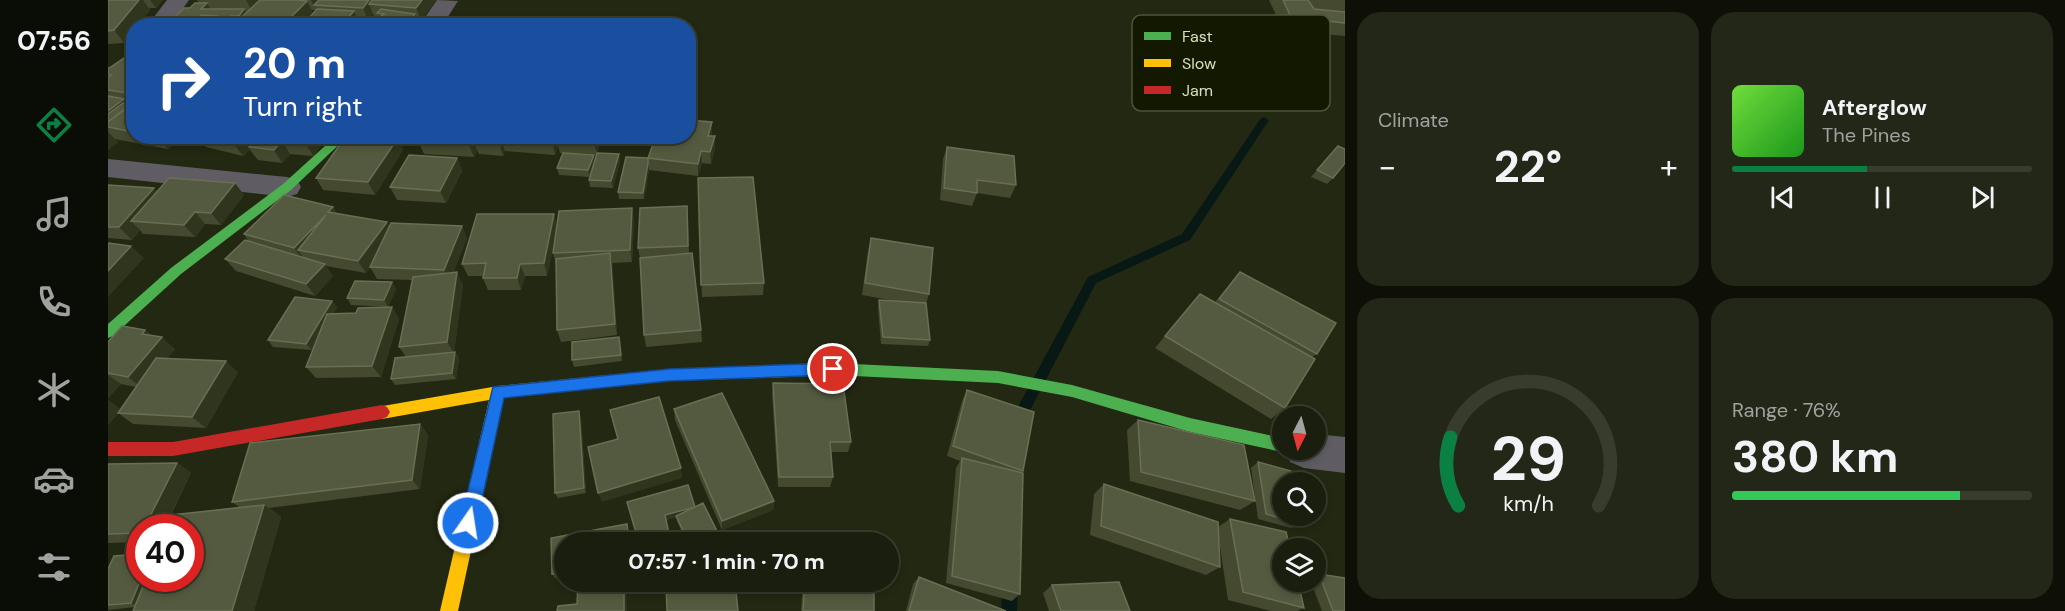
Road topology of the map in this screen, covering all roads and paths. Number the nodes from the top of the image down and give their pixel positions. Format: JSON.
{"nodes":[{"id":1,"x":178,"y":0,"type":"edge"},
{"id":2,"x":447,"y":1,"type":"edge"},
{"id":3,"x":164,"y":18,"type":"edge"},
{"id":4,"x":435,"y":18,"type":"edge"},
{"id":5,"x":334,"y":144,"type":"edge"},
{"id":6,"x":108,"y":168,"type":"edge"},
{"id":7,"x":287,"y":187,"type":"junction"},
{"id":8,"x":108,"y":332,"type":"edge"},
{"id":9,"x":498,"y":392,"type":"junction"},
{"id":10,"x":1272,"y":443,"type":"edge"},
{"id":11,"x":108,"y":449,"type":"edge"},
{"id":12,"x":1326,"y":453,"type":"edge"},
{"id":13,"x":1345,"y":455,"type":"edge"},
{"id":14,"x":449,"y":611,"type":"edge"}],
"edges":[{"from":1,"to":3,"type":"street"},
{"from":2,"to":4,"type":"street"},
{"from":5,"to":7,"type":"street"},
{"from":6,"to":7,"type":"street"},
{"from":7,"to":8,"type":"street"},
{"from":9,"to":10,"type":"street"},
{"from":9,"to":11,"type":"street"},
{"from":9,"to":14,"type":"street"},
{"from":12,"to":13,"type":"street"}]}
